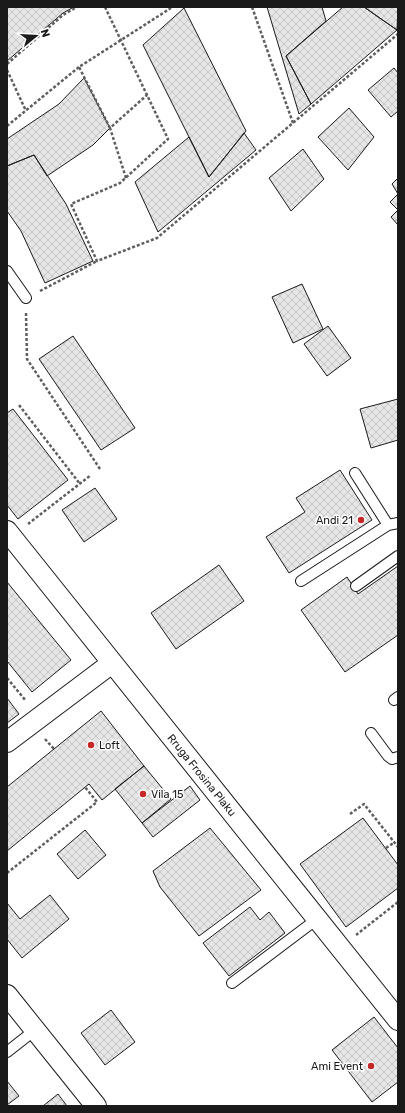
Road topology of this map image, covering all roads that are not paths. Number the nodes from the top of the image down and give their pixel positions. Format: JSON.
{"nodes":[{"id":1,"x":7,"y":271,"type":"edge"},
{"id":2,"x":26,"y":298,"type":"road end"},
{"id":3,"x":355,"y":473,"type":"dead end"},
{"id":4,"x":393,"y":524,"type":"edge"},
{"id":5,"x":9,"y":534,"type":"edge"},
{"id":6,"x":398,"y":556,"type":"edge"},
{"id":7,"x":301,"y":581,"type":"dead end"},
{"id":8,"x":356,"y":586,"type":"dead end"},
{"id":9,"x":112,"y":663,"type":"junction"},
{"id":10,"x":371,"y":733,"type":"dead end"},
{"id":11,"x":7,"y":742,"type":"edge"},
{"id":12,"x":398,"y":757,"type":"edge"},
{"id":13,"x":317,"y":919,"type":"junction"},
{"id":14,"x":232,"y":983,"type":"dead end"},
{"id":15,"x":7,"y":995,"type":"edge"},
{"id":16,"x":398,"y":1020,"type":"edge"},
{"id":17,"x":35,"y":1030,"type":"junction"},
{"id":18,"x":7,"y":1052,"type":"edge"},
{"id":19,"x":96,"y":1106,"type":"edge"}],
"edges":[{"from":1,"to":2,"type":"lane"},
{"from":3,"to":4,"type":"lane"},
{"from":4,"to":7,"type":"lane"},
{"from":5,"to":9,"type":"street","name":"Rruga Frosina Plaku"},
{"from":6,"to":8,"type":"lane"},
{"from":9,"to":11,"type":"street"},
{"from":9,"to":13,"type":"street","name":"Rruga Frosina Plaku"},
{"from":10,"to":12,"type":"lane"},
{"from":13,"to":14,"type":"lane"},
{"from":13,"to":16,"type":"street","name":"Rruga Frosina Plaku"},
{"from":15,"to":17,"type":"street"},
{"from":17,"to":18,"type":"lane"},
{"from":17,"to":19,"type":"street"}]}
